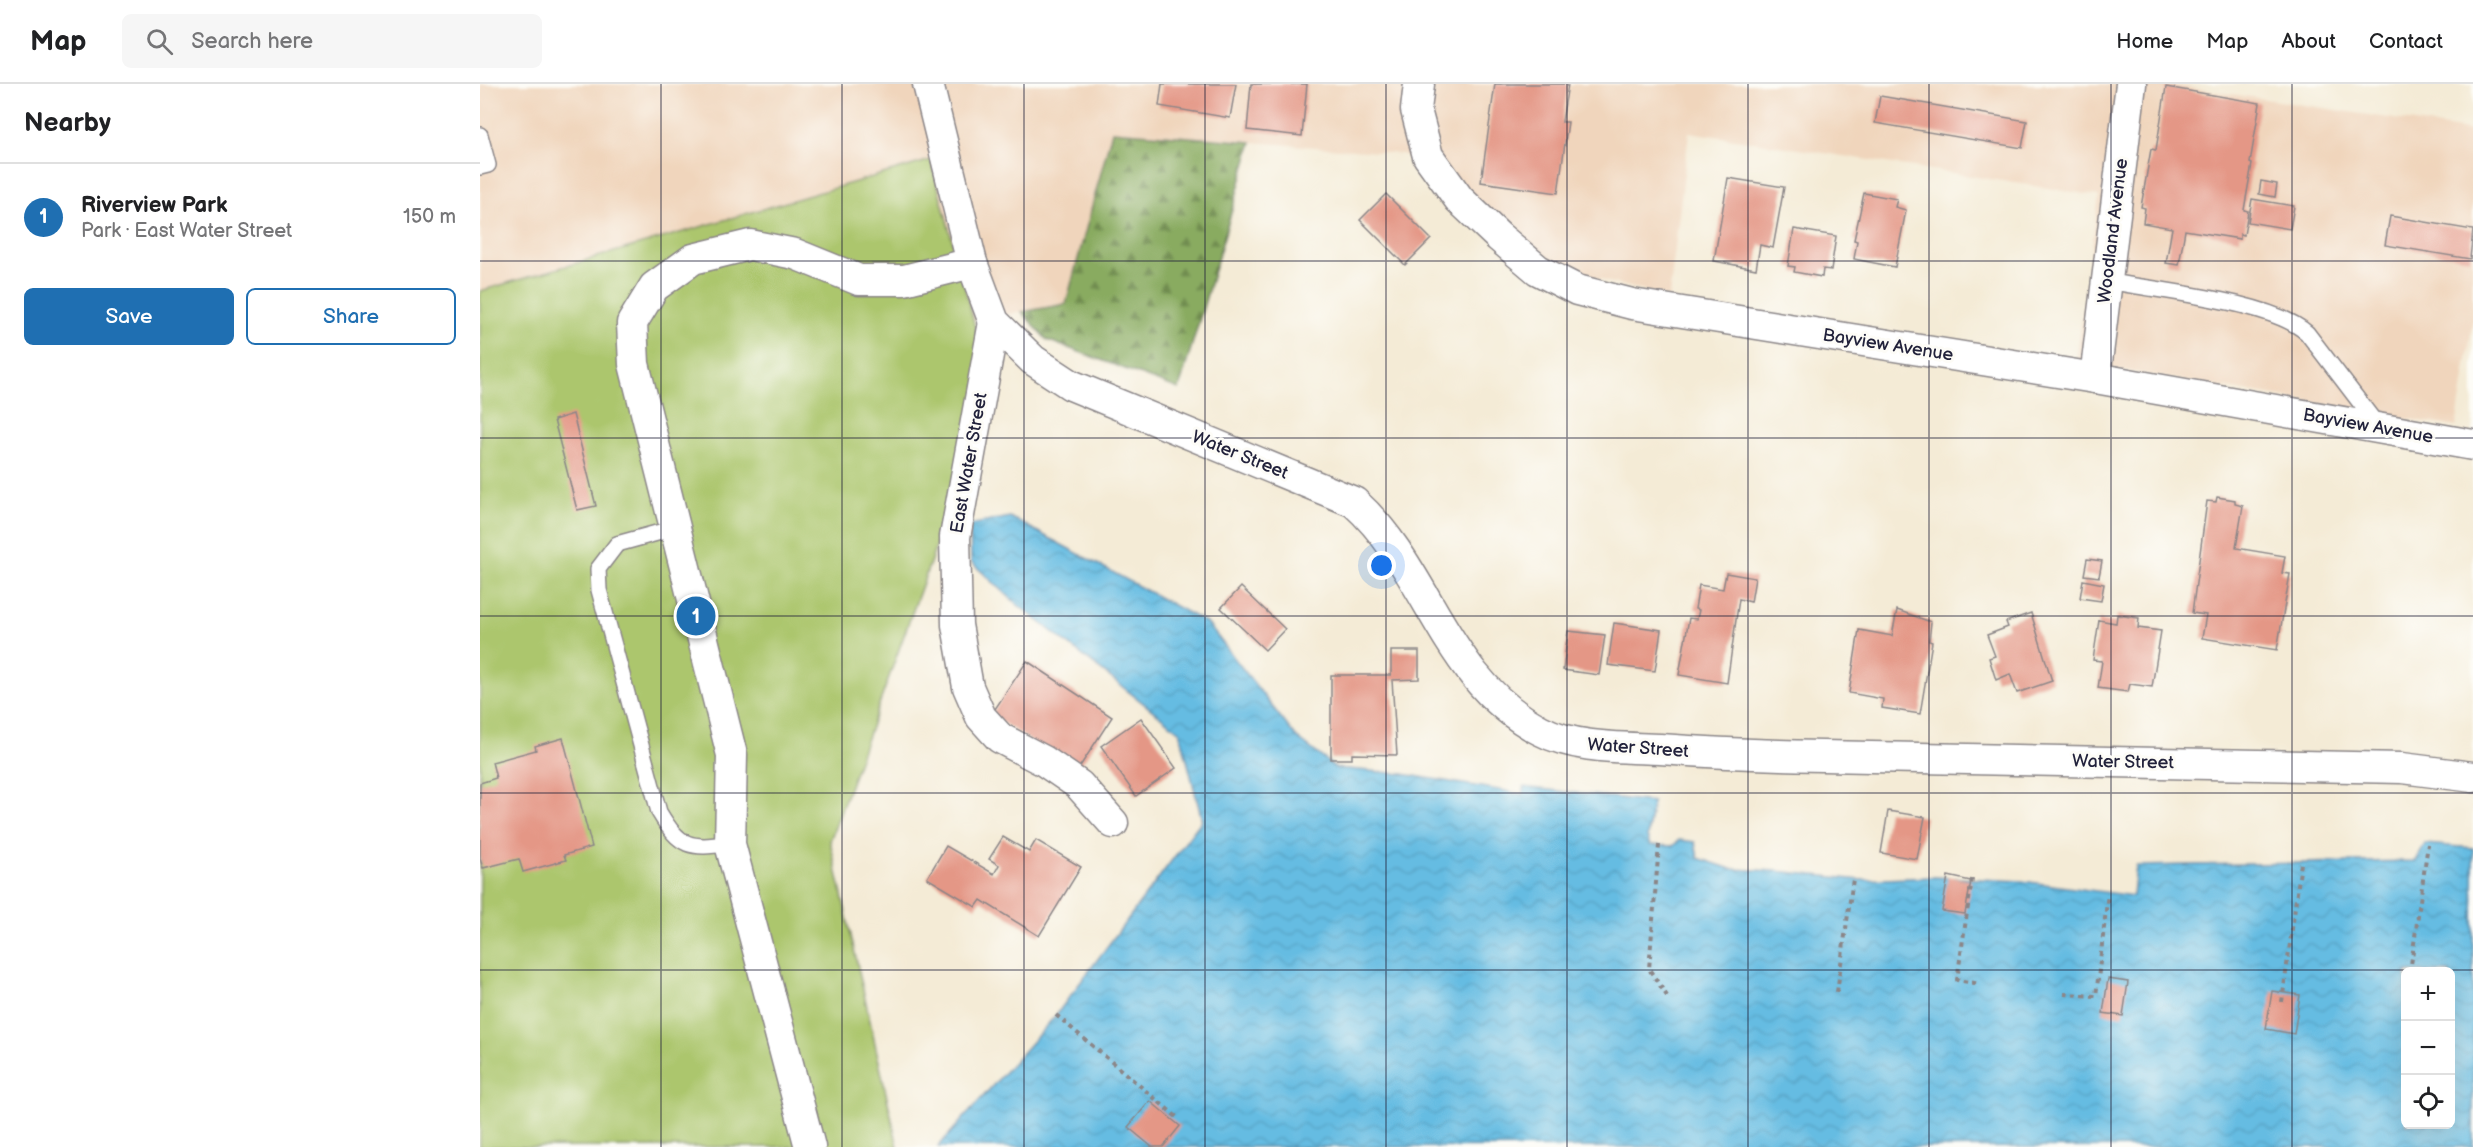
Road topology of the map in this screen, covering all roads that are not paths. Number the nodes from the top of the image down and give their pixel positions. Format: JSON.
{"nodes":[{"id":1,"x":928,"y":84,"type":"edge"},
{"id":2,"x":1419,"y":84,"type":"edge"},
{"id":3,"x":2131,"y":84,"type":"edge"},
{"id":4,"x":480,"y":135,"type":"edge"},
{"id":5,"x":480,"y":167,"type":"edge"},
{"id":6,"x":972,"y":263,"type":"junction"},
{"id":7,"x":2107,"y":281,"type":"junction"},
{"id":8,"x":994,"y":322,"type":"junction"},
{"id":9,"x":2095,"y":378,"type":"junction"},
{"id":10,"x":2380,"y":428,"type":"junction"},
{"id":11,"x":2473,"y":445,"type":"edge"},
{"id":12,"x":675,"y":528,"type":"junction"},
{"id":13,"x":2473,"y":777,"type":"edge"},
{"id":14,"x":1113,"y":823,"type":"dead end"},
{"id":15,"x":730,"y":844,"type":"junction"},
{"id":16,"x":810,"y":1147,"type":"edge"}],
"edges":[{"from":1,"to":6,"type":"street","name":"Water Street"},
{"from":2,"to":9,"type":"street","name":"Bayview Avenue"},
{"from":3,"to":7,"type":"street","name":"Woodland Avenue"},
{"from":4,"to":5,"type":"lane"},
{"from":6,"to":8,"type":"street","name":"Water Street"},
{"from":6,"to":12,"type":"street"},
{"from":7,"to":9,"type":"street","name":"Woodland Avenue"},
{"from":7,"to":10,"type":"lane"},
{"from":8,"to":13,"type":"street","name":"Water Street"},
{"from":8,"to":14,"type":"street","name":"East Water Street"},
{"from":9,"to":10,"type":"street","name":"Bayview Avenue"},
{"from":10,"to":11,"type":"street","name":"Bayview Avenue"},
{"from":12,"to":15,"type":"street"},
{"from":12,"to":15,"type":"lane"},
{"from":15,"to":16,"type":"street"}]}
